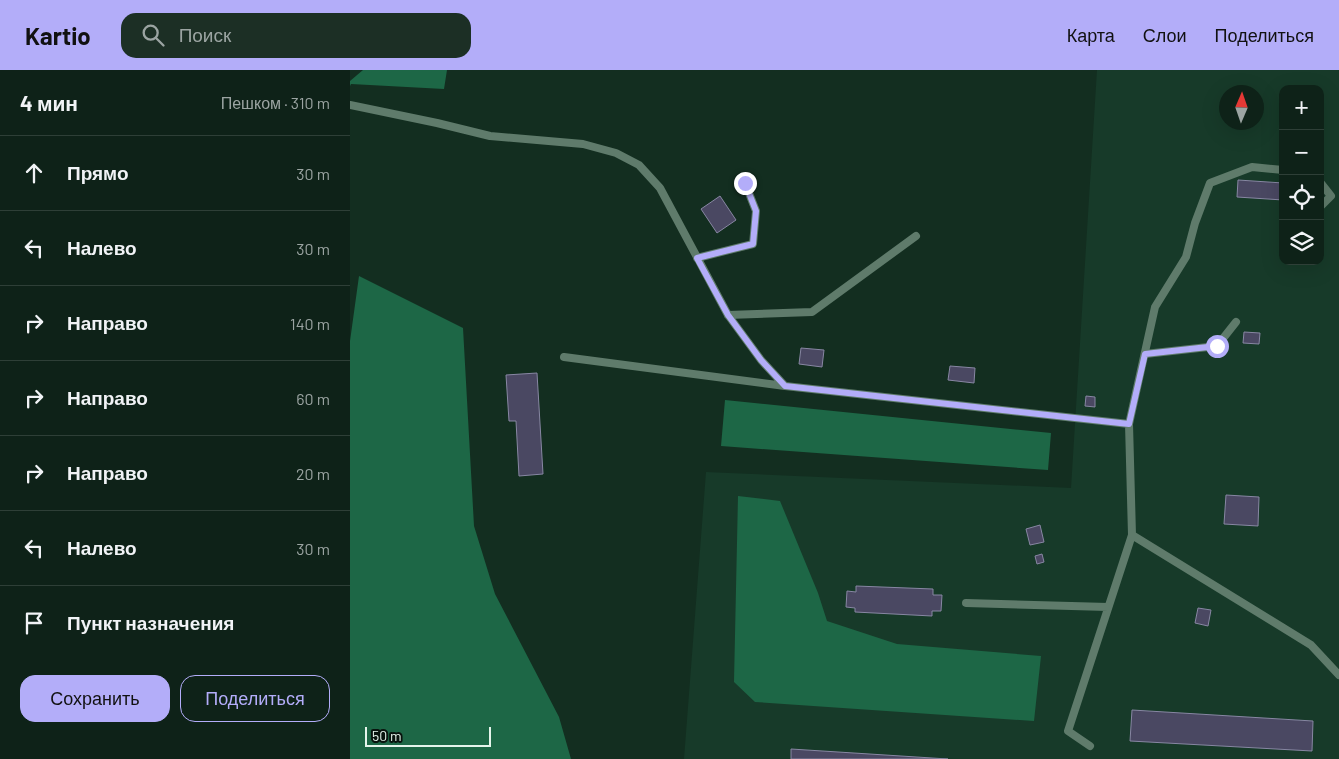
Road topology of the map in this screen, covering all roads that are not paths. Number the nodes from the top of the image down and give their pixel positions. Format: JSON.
{"nodes":[{"id":1,"x":350,"y":105,"type":"edge"},
{"id":2,"x":1279,"y":170,"type":"edge"},
{"id":3,"x":745,"y":183,"type":"dead end"},
{"id":4,"x":1324,"y":187,"type":"edge"},
{"id":5,"x":1324,"y":203,"type":"edge"},
{"id":6,"x":916,"y":236,"type":"dead end"},
{"id":7,"x":697,"y":258,"type":"junction"},
{"id":8,"x":728,"y":315,"type":"junction"},
{"id":9,"x":1236,"y":322,"type":"dead end"},
{"id":10,"x":1145,"y":354,"type":"junction"},
{"id":11,"x":564,"y":357,"type":"dead end"},
{"id":12,"x":785,"y":386,"type":"junction"},
{"id":13,"x":1129,"y":424,"type":"junction"},
{"id":14,"x":1132,"y":535,"type":"junction"},
{"id":15,"x":966,"y":603,"type":"dead end"},
{"id":16,"x":1108,"y":606,"type":"junction"},
{"id":17,"x":1339,"y":676,"type":"edge"},
{"id":18,"x":1090,"y":746,"type":"dead end"}],
"edges":[{"from":1,"to":7,"type":"lane"},
{"from":2,"to":10,"type":"lane"},
{"from":3,"to":7,"type":"lane"},
{"from":4,"to":5,"type":"lane"},
{"from":6,"to":8,"type":"lane"},
{"from":7,"to":8,"type":"lane"},
{"from":8,"to":12,"type":"lane"},
{"from":9,"to":10,"type":"lane"},
{"from":10,"to":13,"type":"lane"},
{"from":11,"to":12,"type":"lane"},
{"from":12,"to":13,"type":"lane"},
{"from":13,"to":14,"type":"lane"},
{"from":14,"to":16,"type":"lane"},
{"from":14,"to":17,"type":"lane"},
{"from":15,"to":16,"type":"lane"},
{"from":16,"to":18,"type":"lane"}]}
